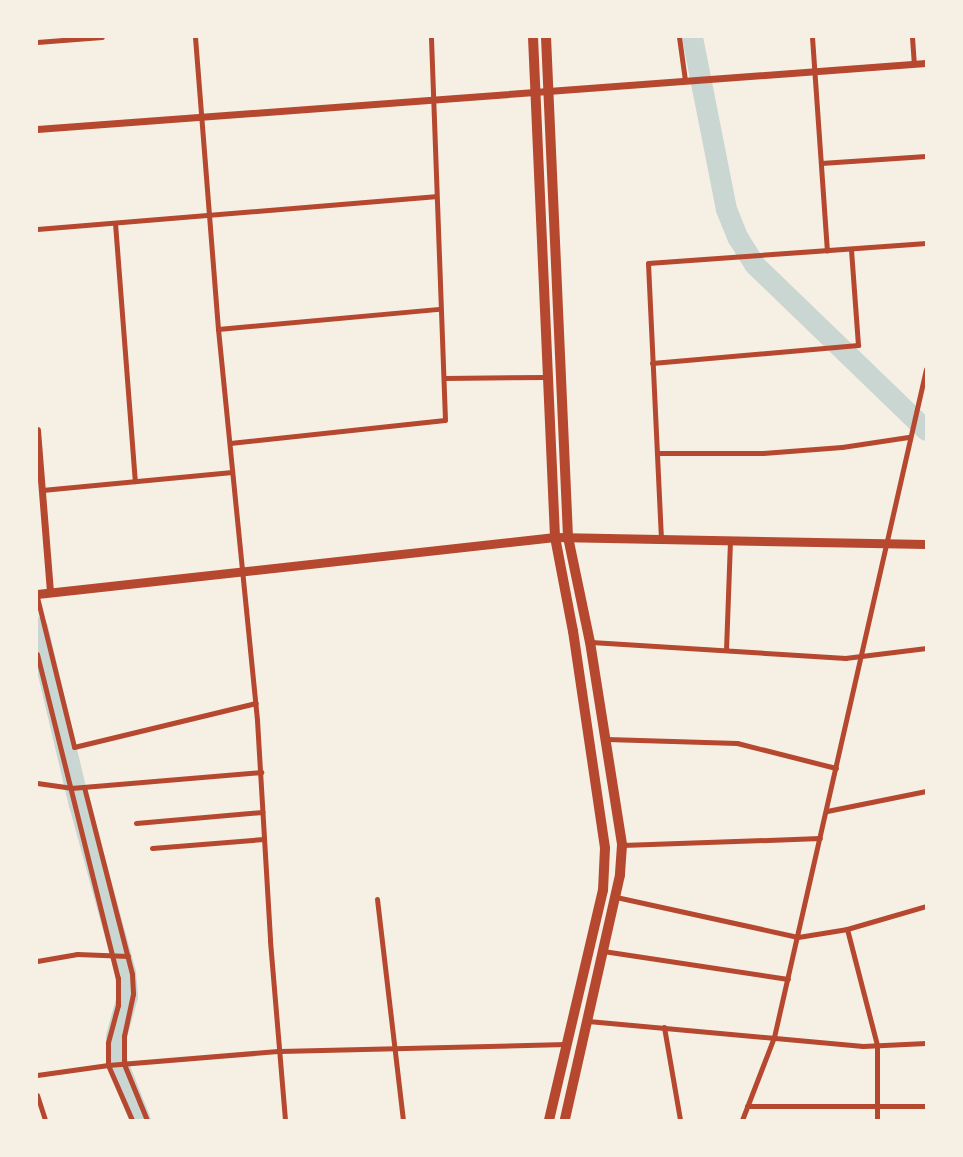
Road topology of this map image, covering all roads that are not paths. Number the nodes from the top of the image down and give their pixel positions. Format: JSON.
{"nodes":[{"id":1,"x":102,"y":37,"type":"edge"},
{"id":2,"x":195,"y":37,"type":"edge"},
{"id":3,"x":431,"y":37,"type":"edge"},
{"id":4,"x":533,"y":37,"type":"edge"},
{"id":5,"x":546,"y":37,"type":"edge"},
{"id":6,"x":679,"y":37,"type":"edge"},
{"id":7,"x":812,"y":37,"type":"edge"},
{"id":8,"x":912,"y":37,"type":"edge"},
{"id":9,"x":37,"y":42,"type":"edge"},
{"id":10,"x":914,"y":63,"type":"junction"},
{"id":11,"x":926,"y":63,"type":"edge"},
{"id":12,"x":814,"y":71,"type":"junction"},
{"id":13,"x":689,"y":79,"type":"junction"},
{"id":14,"x":549,"y":89,"type":"junction"},
{"id":15,"x":535,"y":90,"type":"junction"},
{"id":16,"x":432,"y":97,"type":"junction"},
{"id":17,"x":201,"y":115,"type":"junction"},
{"id":18,"x":37,"y":129,"type":"edge"},
{"id":19,"x":926,"y":156,"type":"edge"},
{"id":20,"x":821,"y":163,"type":"junction"},
{"id":21,"x":435,"y":196,"type":"junction"},
{"id":22,"x":209,"y":215,"type":"junction"},
{"id":23,"x":115,"y":223,"type":"junction"},
{"id":24,"x":37,"y":229,"type":"edge"},
{"id":25,"x":926,"y":243,"type":"edge"},
{"id":26,"x":851,"y":249,"type":"junction"},
{"id":27,"x":827,"y":250,"type":"junction"},
{"id":28,"x":439,"y":309,"type":"junction"},
{"id":29,"x":218,"y":329,"type":"junction"},
{"id":30,"x":652,"y":363,"type":"junction"},
{"id":31,"x":926,"y":369,"type":"edge"},
{"id":32,"x":548,"y":377,"type":"junction"},
{"id":33,"x":444,"y":378,"type":"junction"},
{"id":34,"x":37,"y":430,"type":"edge"},
{"id":35,"x":908,"y":437,"type":"junction"},
{"id":36,"x":230,"y":443,"type":"junction"},
{"id":37,"x":658,"y":453,"type":"junction"},
{"id":38,"x":232,"y":472,"type":"junction"},
{"id":39,"x":39,"y":473,"type":"edge"},
{"id":40,"x":135,"y":481,"type":"junction"},
{"id":41,"x":42,"y":490,"type":"junction"},
{"id":42,"x":555,"y":537,"type":"junction"},
{"id":43,"x":568,"y":537,"type":"junction"},
{"id":44,"x":661,"y":539,"type":"junction"},
{"id":45,"x":730,"y":541,"type":"junction"},
{"id":46,"x":926,"y":544,"type":"edge"},
{"id":47,"x":886,"y":545,"type":"junction"},
{"id":48,"x":244,"y":569,"type":"junction"},
{"id":49,"x":50,"y":592,"type":"junction"},
{"id":50,"x":37,"y":596,"type":"edge"},
{"id":51,"x":590,"y":642,"type":"junction"},
{"id":52,"x":926,"y":648,"type":"edge"},
{"id":53,"x":726,"y":650,"type":"junction"},
{"id":54,"x":37,"y":654,"type":"edge"},
{"id":55,"x":862,"y":656,"type":"junction"},
{"id":56,"x":39,"y":671,"type":"edge"},
{"id":57,"x":256,"y":703,"type":"junction"},
{"id":58,"x":607,"y":739,"type":"junction"},
{"id":59,"x":836,"y":768,"type":"junction"},
{"id":60,"x":261,"y":772,"type":"junction"},
{"id":61,"x":37,"y":783,"type":"edge"},
{"id":62,"x":84,"y":787,"type":"junction"},
{"id":63,"x":71,"y":788,"type":"junction"},
{"id":64,"x":926,"y":791,"type":"edge"},
{"id":65,"x":827,"y":811,"type":"junction"},
{"id":66,"x":263,"y":812,"type":"junction"},
{"id":67,"x":136,"y":823,"type":"dead end"},
{"id":68,"x":820,"y":838,"type":"junction"},
{"id":69,"x":264,"y":839,"type":"junction"},
{"id":70,"x":622,"y":845,"type":"junction"},
{"id":71,"x":152,"y":848,"type":"dead end"},
{"id":72,"x":616,"y":897,"type":"junction"},
{"id":73,"x":377,"y":899,"type":"dead end"},
{"id":74,"x":926,"y":906,"type":"edge"},
{"id":75,"x":847,"y":929,"type":"junction"},
{"id":76,"x":798,"y":937,"type":"junction"},
{"id":77,"x":603,"y":951,"type":"junction"},
{"id":78,"x":112,"y":954,"type":"junction"},
{"id":79,"x":128,"y":956,"type":"junction"},
{"id":80,"x":37,"y":961,"type":"edge"},
{"id":81,"x":788,"y":979,"type":"junction"},
{"id":82,"x":587,"y":1020,"type":"junction"},
{"id":83,"x":664,"y":1027,"type":"junction"},
{"id":84,"x":774,"y":1037,"type":"junction"},
{"id":85,"x":926,"y":1043,"type":"edge"},
{"id":86,"x":566,"y":1044,"type":"junction"},
{"id":87,"x":877,"y":1045,"type":"junction"},
{"id":88,"x":396,"y":1049,"type":"junction"},
{"id":89,"x":280,"y":1051,"type":"junction"},
{"id":90,"x":124,"y":1064,"type":"junction"},
{"id":91,"x":108,"y":1065,"type":"junction"},
{"id":92,"x":37,"y":1075,"type":"edge"},
{"id":93,"x":37,"y":1095,"type":"edge"},
{"id":94,"x":747,"y":1106,"type":"junction"},
{"id":95,"x":926,"y":1106,"type":"edge"},
{"id":96,"x":877,"y":1108,"type":"junction"},
{"id":97,"x":44,"y":1120,"type":"edge"},
{"id":98,"x":132,"y":1120,"type":"edge"},
{"id":99,"x":147,"y":1120,"type":"edge"},
{"id":100,"x":285,"y":1120,"type":"edge"},
{"id":101,"x":403,"y":1120,"type":"edge"},
{"id":102,"x":549,"y":1120,"type":"edge"},
{"id":103,"x":565,"y":1120,"type":"edge"},
{"id":104,"x":680,"y":1120,"type":"edge"},
{"id":105,"x":742,"y":1120,"type":"edge"},
{"id":106,"x":877,"y":1120,"type":"edge"}],
"edges":[{"from":1,"to":9,"type":"street"},
{"from":2,"to":17,"type":"street"},
{"from":3,"to":16,"type":"street"},
{"from":4,"to":15,"type":"highway"},
{"from":5,"to":14,"type":"highway"},
{"from":6,"to":13,"type":"street"},
{"from":7,"to":12,"type":"street"},
{"from":8,"to":10,"type":"street"},
{"from":10,"to":11,"type":"street"},
{"from":10,"to":12,"type":"street"},
{"from":12,"to":13,"type":"street"},
{"from":12,"to":20,"type":"street"},
{"from":13,"to":14,"type":"street"},
{"from":14,"to":15,"type":"street"},
{"from":14,"to":43,"type":"highway"},
{"from":15,"to":16,"type":"street"},
{"from":15,"to":32,"type":"highway"},
{"from":16,"to":17,"type":"street"},
{"from":16,"to":21,"type":"street"},
{"from":17,"to":18,"type":"street"},
{"from":17,"to":22,"type":"street"},
{"from":19,"to":20,"type":"street"},
{"from":20,"to":27,"type":"street"},
{"from":21,"to":22,"type":"street"},
{"from":21,"to":28,"type":"street"},
{"from":22,"to":23,"type":"street"},
{"from":22,"to":29,"type":"street"},
{"from":23,"to":24,"type":"street"},
{"from":23,"to":40,"type":"street"},
{"from":25,"to":26,"type":"street"},
{"from":26,"to":27,"type":"street"},
{"from":26,"to":30,"type":"street"},
{"from":27,"to":30,"type":"street"},
{"from":28,"to":29,"type":"street"},
{"from":28,"to":33,"type":"street"},
{"from":29,"to":36,"type":"street"},
{"from":30,"to":37,"type":"street"},
{"from":31,"to":35,"type":"street"},
{"from":32,"to":33,"type":"street"},
{"from":32,"to":42,"type":"highway"},
{"from":33,"to":36,"type":"street"},
{"from":34,"to":39,"type":"street"},
{"from":35,"to":37,"type":"street"},
{"from":35,"to":47,"type":"street"},
{"from":36,"to":38,"type":"street"},
{"from":37,"to":44,"type":"street"},
{"from":38,"to":40,"type":"street"},
{"from":38,"to":48,"type":"street"},
{"from":39,"to":41,"type":"street"},
{"from":40,"to":41,"type":"street"},
{"from":41,"to":49,"type":"street"},
{"from":42,"to":43,"type":"main road"},
{"from":42,"to":48,"type":"main road"},
{"from":42,"to":86,"type":"highway"},
{"from":43,"to":44,"type":"main road"},
{"from":43,"to":51,"type":"highway"},
{"from":44,"to":45,"type":"main road"},
{"from":45,"to":47,"type":"main road"},
{"from":45,"to":53,"type":"street"},
{"from":46,"to":47,"type":"main road"},
{"from":47,"to":55,"type":"street"},
{"from":48,"to":49,"type":"main road"},
{"from":48,"to":57,"type":"street"},
{"from":49,"to":50,"type":"main road"},
{"from":50,"to":57,"type":"street"},
{"from":51,"to":53,"type":"street"},
{"from":51,"to":58,"type":"highway"},
{"from":52,"to":55,"type":"street"},
{"from":53,"to":55,"type":"street"},
{"from":54,"to":56,"type":"street"},
{"from":55,"to":59,"type":"street"},
{"from":56,"to":63,"type":"street"},
{"from":57,"to":60,"type":"street"},
{"from":58,"to":59,"type":"street"},
{"from":58,"to":70,"type":"highway"},
{"from":59,"to":65,"type":"street"},
{"from":60,"to":62,"type":"street"},
{"from":60,"to":66,"type":"street"},
{"from":61,"to":63,"type":"street"},
{"from":62,"to":63,"type":"street"},
{"from":62,"to":79,"type":"street"},
{"from":63,"to":78,"type":"street"},
{"from":64,"to":65,"type":"street"},
{"from":65,"to":68,"type":"street"},
{"from":66,"to":67,"type":"street"},
{"from":66,"to":69,"type":"street"},
{"from":68,"to":70,"type":"street"},
{"from":68,"to":76,"type":"street"},
{"from":69,"to":71,"type":"street"},
{"from":69,"to":89,"type":"street"},
{"from":70,"to":72,"type":"highway"},
{"from":72,"to":76,"type":"street"},
{"from":72,"to":77,"type":"highway"},
{"from":73,"to":88,"type":"street"},
{"from":74,"to":75,"type":"street"},
{"from":75,"to":76,"type":"street"},
{"from":75,"to":87,"type":"street"},
{"from":76,"to":81,"type":"street"},
{"from":77,"to":81,"type":"street"},
{"from":77,"to":82,"type":"highway"},
{"from":78,"to":79,"type":"street"},
{"from":78,"to":80,"type":"street"},
{"from":78,"to":91,"type":"street"},
{"from":79,"to":90,"type":"street"},
{"from":81,"to":84,"type":"street"},
{"from":82,"to":83,"type":"street"},
{"from":82,"to":103,"type":"highway"},
{"from":83,"to":84,"type":"street"},
{"from":83,"to":104,"type":"street"},
{"from":84,"to":87,"type":"street"},
{"from":84,"to":94,"type":"street"},
{"from":85,"to":87,"type":"street"},
{"from":86,"to":88,"type":"street"},
{"from":86,"to":102,"type":"highway"},
{"from":87,"to":96,"type":"street"},
{"from":88,"to":89,"type":"street"},
{"from":88,"to":101,"type":"street"},
{"from":89,"to":90,"type":"street"},
{"from":89,"to":100,"type":"street"},
{"from":90,"to":91,"type":"street"},
{"from":90,"to":99,"type":"street"},
{"from":91,"to":92,"type":"street"},
{"from":91,"to":98,"type":"street"},
{"from":93,"to":97,"type":"street"},
{"from":94,"to":96,"type":"street"},
{"from":94,"to":105,"type":"street"},
{"from":95,"to":96,"type":"street"},
{"from":96,"to":106,"type":"street"}]}
